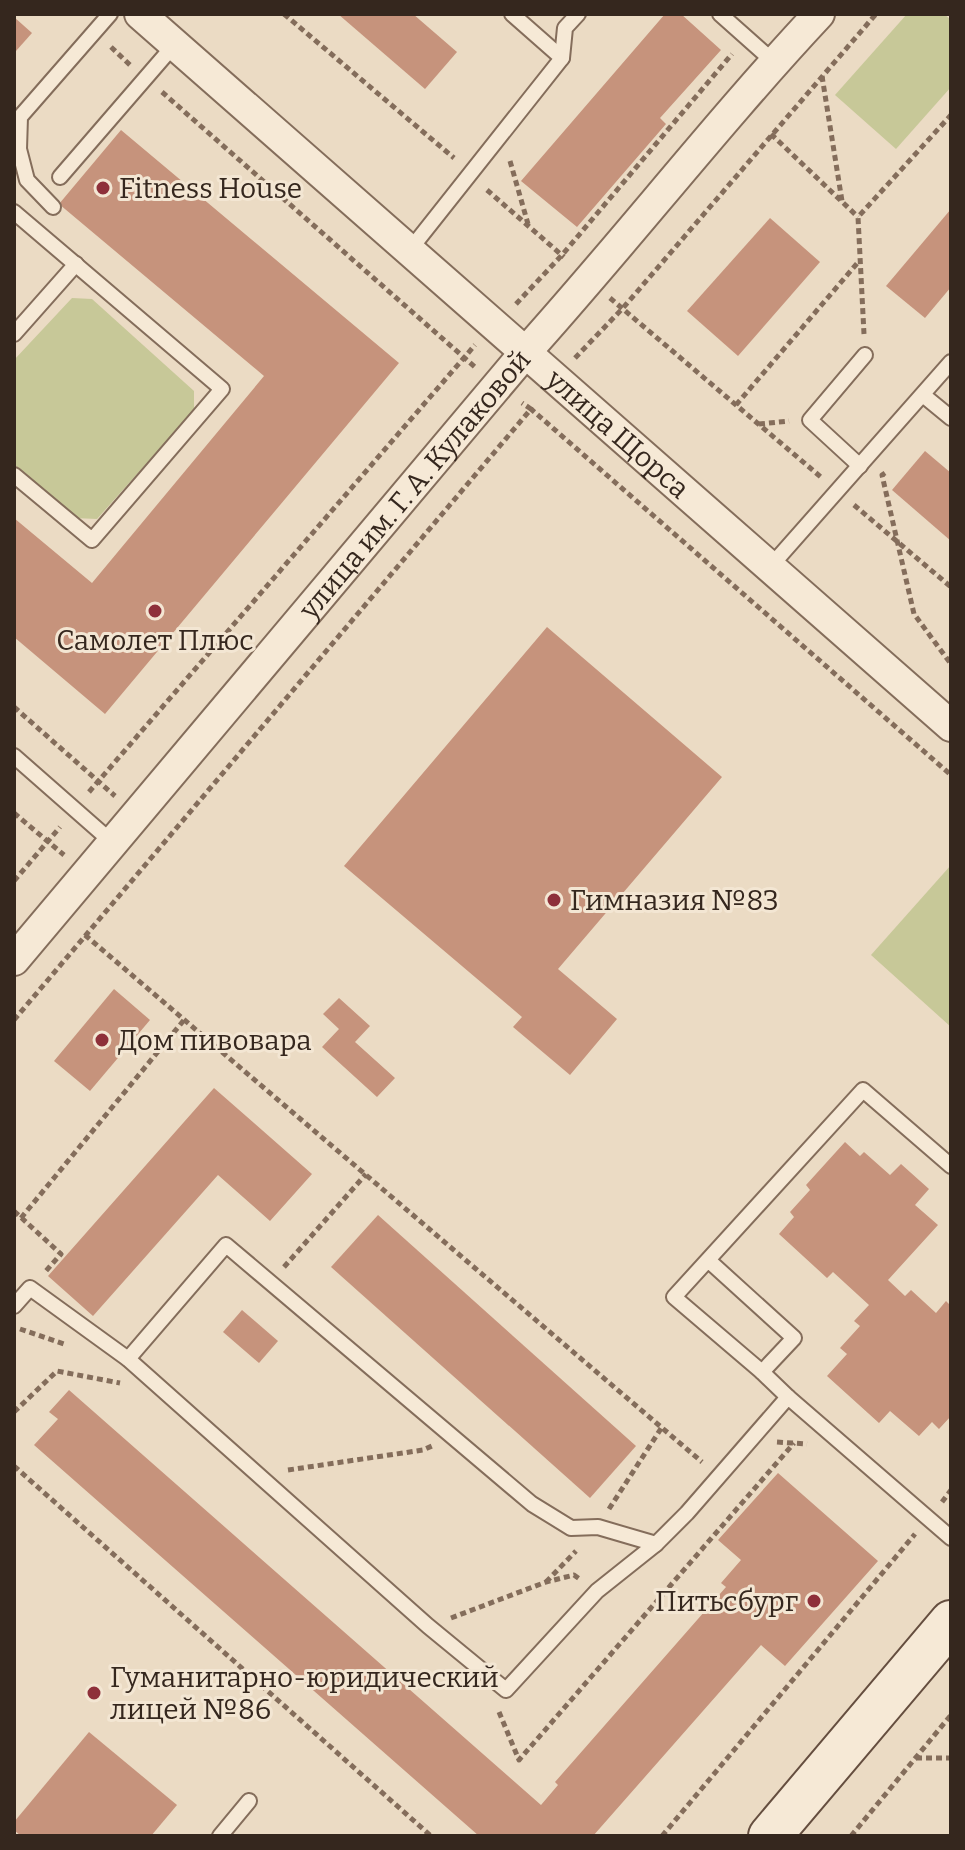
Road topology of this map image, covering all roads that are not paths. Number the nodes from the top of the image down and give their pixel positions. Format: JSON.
{"nodes":[{"id":1,"x":110,"y":14,"type":"edge"},
{"id":2,"x":140,"y":14,"type":"edge"},
{"id":3,"x":512,"y":14,"type":"edge"},
{"id":4,"x":720,"y":14,"type":"edge"},
{"id":5,"x":819,"y":14,"type":"edge"},
{"id":6,"x":573,"y":16,"type":"edge"},
{"id":7,"x":175,"y":44,"type":"junction"},
{"id":8,"x":562,"y":58,"type":"junction"},
{"id":9,"x":774,"y":62,"type":"junction"},
{"id":10,"x":60,"y":177,"type":"dead end"},
{"id":11,"x":53,"y":207,"type":"dead end"},
{"id":12,"x":14,"y":212,"type":"edge"},
{"id":13,"x":409,"y":251,"type":"junction"},
{"id":14,"x":76,"y":264,"type":"junction"},
{"id":15,"x":14,"y":334,"type":"edge"},
{"id":16,"x":524,"y":354,"type":"junction"},
{"id":17,"x":865,"y":355,"type":"road end"},
{"id":18,"x":951,"y":362,"type":"edge"},
{"id":19,"x":923,"y":395,"type":"junction"},
{"id":20,"x":951,"y":418,"type":"edge"},
{"id":21,"x":860,"y":466,"type":"junction"},
{"id":22,"x":14,"y":475,"type":"edge"},
{"id":23,"x":770,"y":567,"type":"junction"},
{"id":24,"x":951,"y":726,"type":"edge"},
{"id":25,"x":14,"y":756,"type":"edge"},
{"id":26,"x":113,"y":843,"type":"junction"},
{"id":27,"x":14,"y":960,"type":"edge"},
{"id":28,"x":951,"y":1166,"type":"edge"},
{"id":29,"x":708,"y":1260,"type":"junction"},
{"id":30,"x":14,"y":1306,"type":"edge"},
{"id":31,"x":128,"y":1359,"type":"junction"},
{"id":32,"x":762,"y":1372,"type":"junction"},
{"id":33,"x":788,"y":1397,"type":"junction"},
{"id":34,"x":951,"y":1538,"type":"edge"},
{"id":35,"x":656,"y":1544,"type":"junction"},
{"id":36,"x":949,"y":1629,"type":"edge"},
{"id":37,"x":249,"y":1801,"type":"dead end"},
{"id":38,"x":220,"y":1836,"type":"edge"},
{"id":39,"x":770,"y":1836,"type":"edge"}],
"edges":[{"from":1,"to":11,"type":"lane"},
{"from":2,"to":7,"type":"street","name":"улица Щорса"},
{"from":3,"to":8,"type":"lane"},
{"from":4,"to":9,"type":"lane"},
{"from":5,"to":9,"type":"street","name":"улица им. Г. А. Кулаковой"},
{"from":6,"to":8,"type":"lane"},
{"from":7,"to":10,"type":"lane"},
{"from":7,"to":13,"type":"street","name":"улица Щорса"},
{"from":8,"to":13,"type":"lane"},
{"from":9,"to":16,"type":"street","name":"улица им. Г. А. Кулаковой"},
{"from":12,"to":14,"type":"lane"},
{"from":13,"to":16,"type":"street","name":"улица Щорса"},
{"from":14,"to":15,"type":"lane"},
{"from":14,"to":22,"type":"lane"},
{"from":16,"to":23,"type":"street","name":"улица Щорса"},
{"from":16,"to":26,"type":"street","name":"улица им. Г. А. Кулаковой"},
{"from":17,"to":21,"type":"lane"},
{"from":18,"to":19,"type":"lane"},
{"from":19,"to":20,"type":"lane"},
{"from":19,"to":21,"type":"lane"},
{"from":21,"to":23,"type":"lane"},
{"from":23,"to":24,"type":"street","name":"улица Щорса"},
{"from":25,"to":26,"type":"lane"},
{"from":26,"to":27,"type":"street","name":"улица им. Г. А. Кулаковой"},
{"from":28,"to":29,"type":"lane"},
{"from":29,"to":32,"type":"lane"},
{"from":29,"to":32,"type":"lane"},
{"from":30,"to":31,"type":"lane"},
{"from":31,"to":35,"type":"lane"},
{"from":31,"to":35,"type":"lane"},
{"from":32,"to":33,"type":"lane"},
{"from":33,"to":34,"type":"lane"},
{"from":33,"to":35,"type":"lane"},
{"from":36,"to":39,"type":"main road"},
{"from":37,"to":38,"type":"lane"}]}
